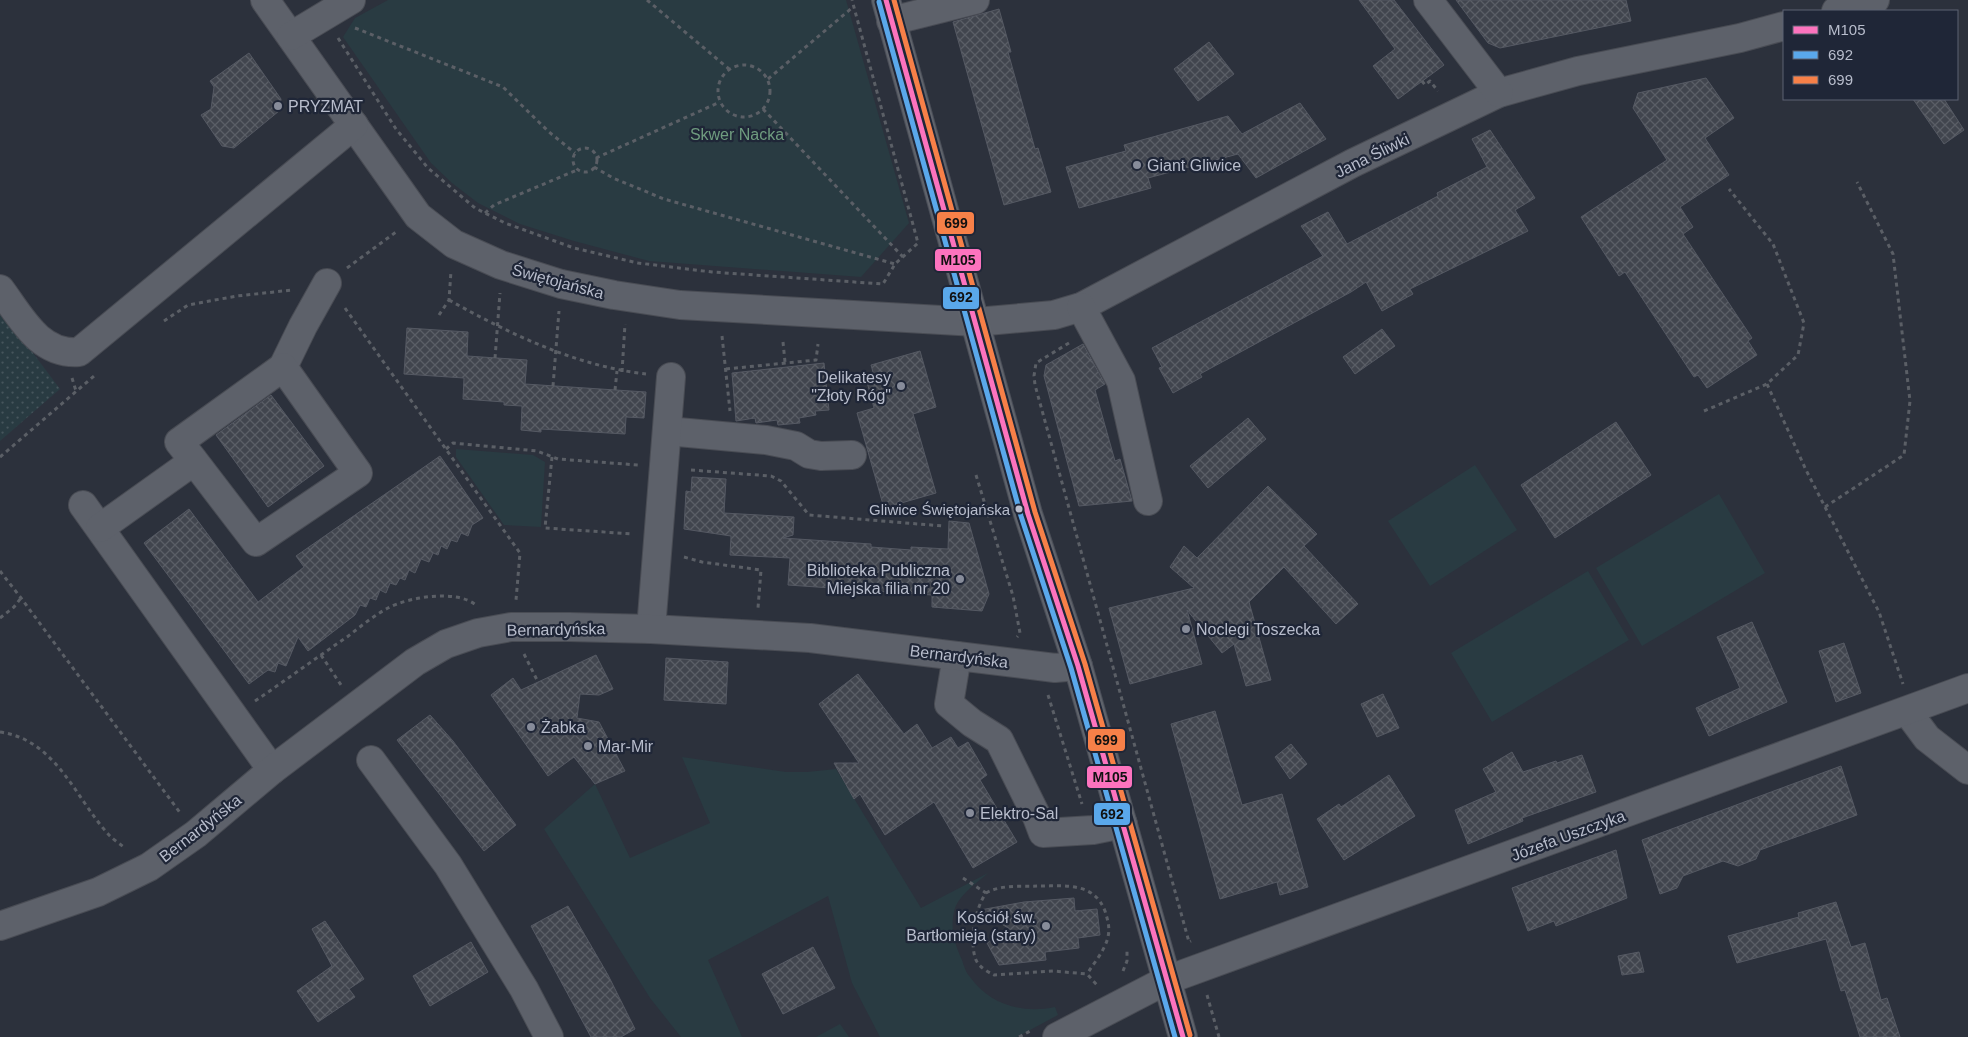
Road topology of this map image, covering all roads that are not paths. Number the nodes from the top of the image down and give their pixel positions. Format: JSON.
{"nodes":[{"id":1,"x":265,"y":0,"type":"edge"},
{"id":2,"x":351,"y":0,"type":"edge"},
{"id":3,"x":975,"y":0,"type":"edge"},
{"id":4,"x":1428,"y":0,"type":"edge"},
{"id":5,"x":1875,"y":0,"type":"edge"},
{"id":6,"x":888,"y":10,"type":"edge"},
{"id":7,"x":1840,"y":10,"type":"edge"},
{"id":8,"x":1783,"y":26,"type":"edge"},
{"id":9,"x":291,"y":36,"type":"junction"},
{"id":10,"x":1499,"y":93,"type":"junction"},
{"id":11,"x":354,"y":125,"type":"junction"},
{"id":12,"x":327,"y":283,"type":"road end"},
{"id":13,"x":0,"y":289,"type":"edge"},
{"id":14,"x":1087,"y":318,"type":"junction"},
{"id":15,"x":976,"y":322,"type":"junction"},
{"id":16,"x":284,"y":367,"type":"junction"},
{"id":17,"x":671,"y":377,"type":"road end"},
{"id":18,"x":667,"y":431,"type":"junction"},
{"id":19,"x":852,"y":455,"type":"dead end"},
{"id":20,"x":194,"y":461,"type":"junction"},
{"id":21,"x":1148,"y":501,"type":"dead end"},
{"id":22,"x":83,"y":505,"type":"dead end"},
{"id":23,"x":100,"y":528,"type":"junction"},
{"id":24,"x":651,"y":629,"type":"junction"},
{"id":25,"x":957,"y":656,"type":"junction"},
{"id":26,"x":1078,"y":666,"type":"junction"},
{"id":27,"x":1968,"y":688,"type":"edge"},
{"id":28,"x":1906,"y":700,"type":"junction"},
{"id":29,"x":371,"y":760,"type":"dead end"},
{"id":30,"x":272,"y":770,"type":"junction"},
{"id":31,"x":1968,"y":770,"type":"edge"},
{"id":32,"x":1123,"y":824,"type":"junction"},
{"id":33,"x":0,"y":926,"type":"edge"},
{"id":34,"x":1167,"y":980,"type":"junction"},
{"id":35,"x":549,"y":1037,"type":"edge"},
{"id":36,"x":1057,"y":1037,"type":"edge"},
{"id":37,"x":1183,"y":1037,"type":"edge"}],
"edges":[{"from":1,"to":9,"type":"street","name":"Świętojańska"},
{"from":2,"to":9,"type":"street"},
{"from":3,"to":6,"type":"street"},
{"from":4,"to":10,"type":"street"},
{"from":5,"to":7,"type":"street"},
{"from":6,"to":15,"type":"main road"},
{"from":8,"to":10,"type":"street","name":"Jana Śliwki"},
{"from":9,"to":11,"type":"street","name":"Świętojańska"},
{"from":10,"to":14,"type":"street","name":"Jana Śliwki"},
{"from":11,"to":13,"type":"street"},
{"from":11,"to":15,"type":"street","name":"Świętojańska"},
{"from":12,"to":16,"type":"street"},
{"from":14,"to":15,"type":"street","name":"Jana Śliwki"},
{"from":14,"to":21,"type":"street"},
{"from":15,"to":26,"type":"main road"},
{"from":16,"to":20,"type":"street"},
{"from":16,"to":20,"type":"street"},
{"from":17,"to":18,"type":"street"},
{"from":18,"to":19,"type":"street"},
{"from":18,"to":24,"type":"street"},
{"from":20,"to":23,"type":"street"},
{"from":22,"to":23,"type":"street"},
{"from":23,"to":30,"type":"street"},
{"from":24,"to":25,"type":"street","name":"Bernardyńska"},
{"from":24,"to":30,"type":"street","name":"Bernardyńska"},
{"from":25,"to":26,"type":"street","name":"Bernardyńska"},
{"from":25,"to":32,"type":"street"},
{"from":26,"to":32,"type":"main road"},
{"from":27,"to":28,"type":"street","name":"Józefa Uszczyka"},
{"from":28,"to":31,"type":"street"},
{"from":28,"to":34,"type":"street","name":"Józefa Uszczyka"},
{"from":29,"to":35,"type":"street"},
{"from":30,"to":33,"type":"street","name":"Bernardyńska"},
{"from":32,"to":34,"type":"main road"},
{"from":34,"to":36,"type":"street","name":"Józefa Uszczyka"},
{"from":34,"to":37,"type":"main road"}]}
